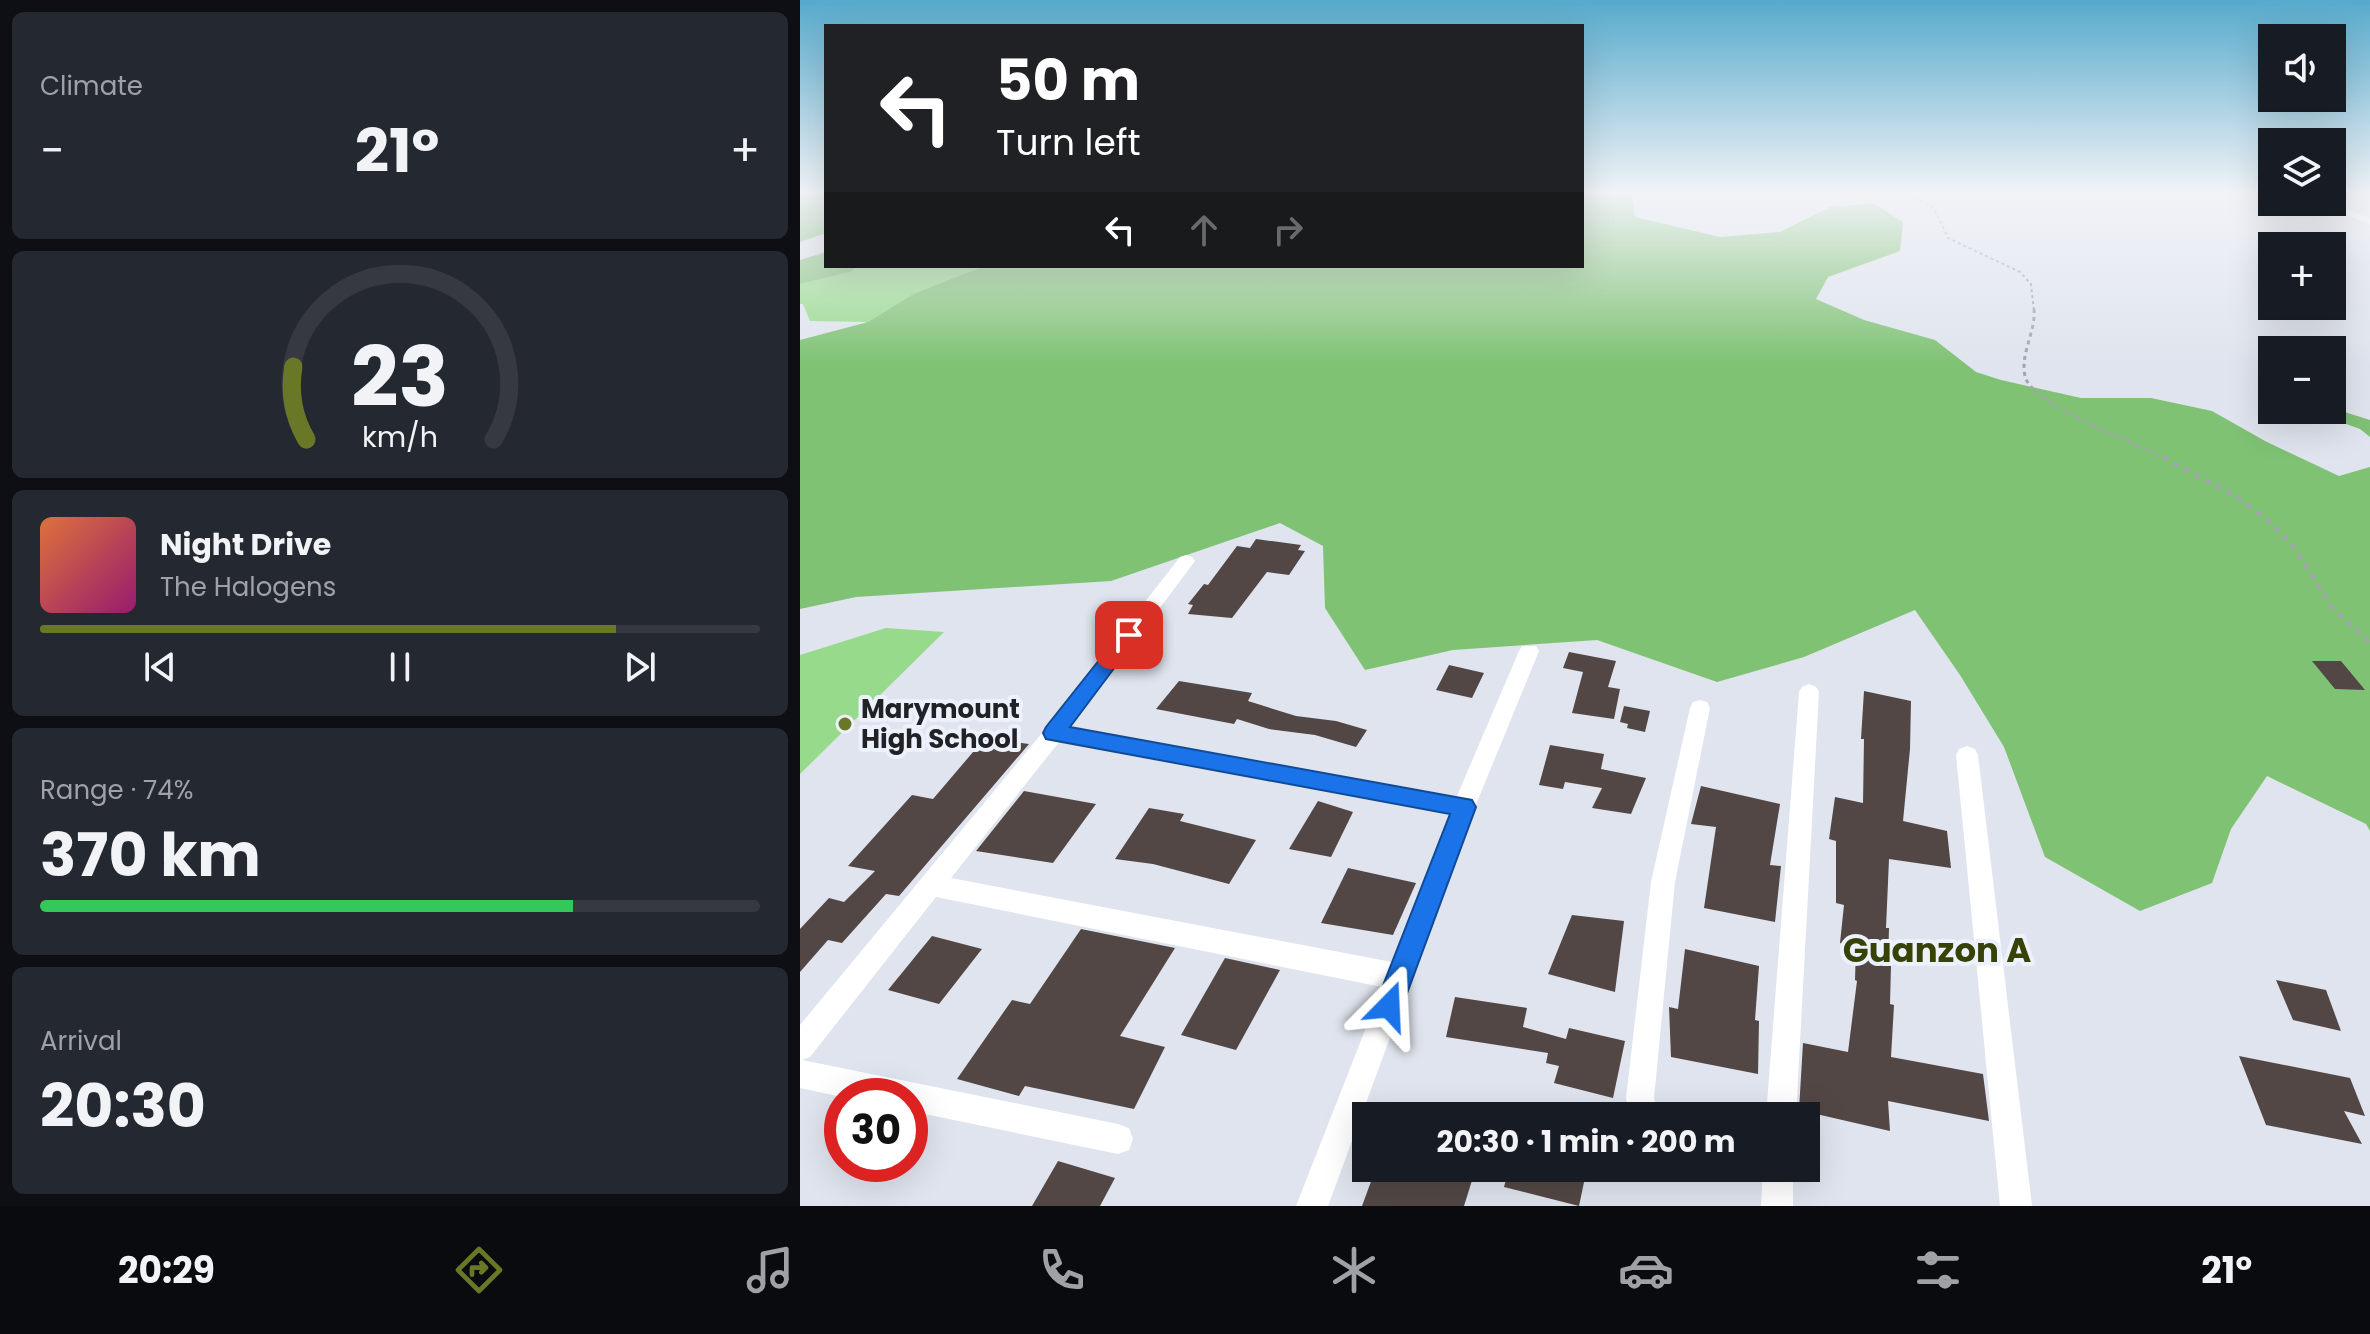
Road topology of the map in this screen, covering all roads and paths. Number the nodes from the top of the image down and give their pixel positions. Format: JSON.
{"nodes":[{"id":1,"x":1974,"y":250,"type":"edge"},
{"id":2,"x":1186,"y":561,"type":"dead end"},
{"id":3,"x":2370,"y":643,"type":"edge"},
{"id":4,"x":1529,"y":651,"type":"dead end"},
{"id":5,"x":1809,"y":692,"type":"dead end"},
{"id":6,"x":1700,"y":708,"type":"dead end"},
{"id":7,"x":1054,"y":733,"type":"junction"},
{"id":8,"x":1967,"y":755,"type":"dead end"},
{"id":9,"x":1464,"y":807,"type":"junction"},
{"id":10,"x":931,"y":885,"type":"junction"},
{"id":11,"x":1400,"y":977,"type":"junction"},
{"id":12,"x":800,"y":1047,"type":"edge"},
{"id":13,"x":800,"y":1074,"type":"edge"},
{"id":14,"x":824,"y":1079,"type":"edge"},
{"id":15,"x":928,"y":1100,"type":"edge"},
{"id":16,"x":1641,"y":1102,"type":"edge"},
{"id":17,"x":1782,"y":1102,"type":"edge"},
{"id":18,"x":1118,"y":1139,"type":"dead end"},
{"id":19,"x":1778,"y":1182,"type":"edge"},
{"id":20,"x":1312,"y":1206,"type":"edge"},
{"id":21,"x":1777,"y":1206,"type":"edge"},
{"id":22,"x":2016,"y":1206,"type":"edge"}],
"edges":[{"from":1,"to":3,"type":"path"},
{"from":2,"to":7,"type":"street"},
{"from":4,"to":9,"type":"street"},
{"from":5,"to":17,"type":"street"},
{"from":6,"to":16,"type":"street"},
{"from":7,"to":9,"type":"street"},
{"from":7,"to":10,"type":"street"},
{"from":8,"to":22,"type":"street"},
{"from":9,"to":11,"type":"street"},
{"from":10,"to":11,"type":"street"},
{"from":10,"to":12,"type":"street"},
{"from":11,"to":20,"type":"street"},
{"from":13,"to":14,"type":"street"},
{"from":15,"to":18,"type":"street"},
{"from":19,"to":21,"type":"street"}]}
